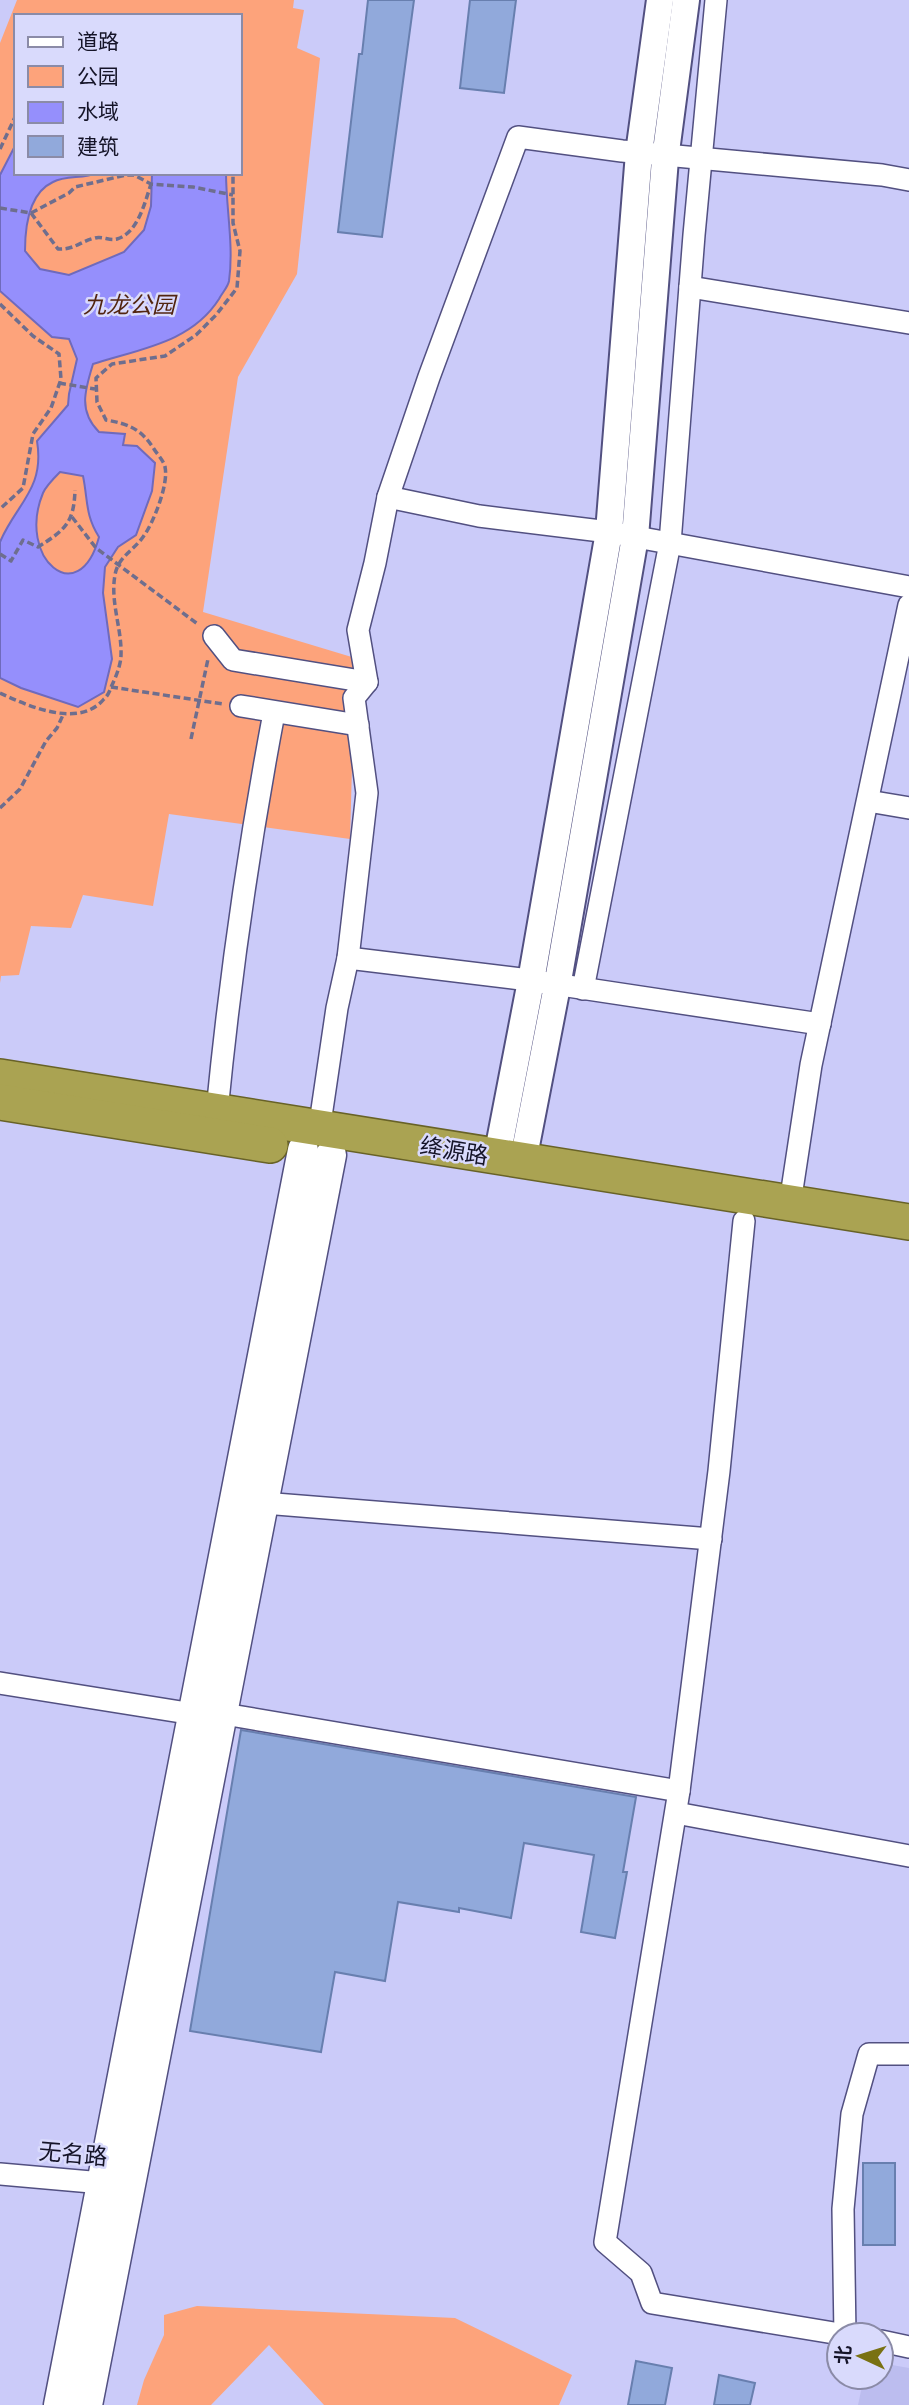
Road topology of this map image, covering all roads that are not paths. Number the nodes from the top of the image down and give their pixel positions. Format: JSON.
{"nodes":[{"id":1,"x":660,"y":0,"type":"edge"},
{"id":2,"x":686,"y":0,"type":"edge"},
{"id":3,"x":716,"y":0,"type":"edge"},
{"id":4,"x":652,"y":154,"type":"junction"},
{"id":5,"x":703,"y":158,"type":"junction"},
{"id":6,"x":909,"y":180,"type":"edge"},
{"id":7,"x":690,"y":287,"type":"junction"},
{"id":8,"x":909,"y":323,"type":"edge"},
{"id":9,"x":388,"y":496,"type":"junction"},
{"id":10,"x":609,"y":532,"type":"junction"},
{"id":11,"x":635,"y":537,"type":"junction"},
{"id":12,"x":670,"y":543,"type":"junction"},
{"id":13,"x":909,"y":587,"type":"edge"},
{"id":14,"x":909,"y":605,"type":"edge"},
{"id":15,"x":214,"y":636,"type":"road end"},
{"id":16,"x":366,"y":682,"type":"junction"},
{"id":17,"x":241,"y":706,"type":"road end"},
{"id":18,"x":274,"y":713,"type":"junction"},
{"id":19,"x":358,"y":725,"type":"junction"},
{"id":20,"x":869,"y":801,"type":"junction"},
{"id":21,"x":909,"y":808,"type":"edge"},
{"id":22,"x":348,"y":958,"type":"junction"},
{"id":23,"x":544,"y":983,"type":"junction"},
{"id":24,"x":583,"y":989,"type":"junction"},
{"id":25,"x":820,"y":1024,"type":"junction"},
{"id":26,"x":0,"y":1077,"type":"edge"},
{"id":27,"x":0,"y":1102,"type":"edge"},
{"id":28,"x":217,"y":1111,"type":"junction"},
{"id":29,"x":318,"y":1145,"type":"junction"},
{"id":30,"x":510,"y":1159,"type":"junction"},
{"id":31,"x":790,"y":1203,"type":"junction"},
{"id":32,"x":744,"y":1221,"type":"junction"},
{"id":33,"x":909,"y":1223,"type":"edge"},
{"id":34,"x":909,"y":1247,"type":"edge"},
{"id":35,"x":249,"y":1501,"type":"junction"},
{"id":36,"x":711,"y":1539,"type":"junction"},
{"id":37,"x":0,"y":1683,"type":"edge"},
{"id":38,"x":222,"y":1718,"type":"junction"},
{"id":39,"x":679,"y":1791,"type":"junction"},
{"id":40,"x":676,"y":1812,"type":"junction"},
{"id":41,"x":909,"y":1856,"type":"edge"},
{"id":42,"x":909,"y":2054,"type":"edge"},
{"id":43,"x":0,"y":2174,"type":"edge"},
{"id":44,"x":124,"y":2184,"type":"junction"},
{"id":45,"x":846,"y":2321,"type":"edge"},
{"id":46,"x":825,"y":2332,"type":"edge"},
{"id":47,"x":59,"y":2405,"type":"edge"},
{"id":48,"x":87,"y":2405,"type":"edge"}],
"edges":[{"from":1,"to":4,"type":"street"},
{"from":2,"to":4,"type":"street"},
{"from":3,"to":5,"type":"street"},
{"from":4,"to":5,"type":"street"},
{"from":4,"to":9,"type":"street"},
{"from":4,"to":10,"type":"street"},
{"from":4,"to":11,"type":"street"},
{"from":5,"to":6,"type":"street"},
{"from":5,"to":7,"type":"street"},
{"from":7,"to":8,"type":"street"},
{"from":7,"to":12,"type":"street"},
{"from":9,"to":10,"type":"street"},
{"from":9,"to":16,"type":"street"},
{"from":10,"to":11,"type":"street"},
{"from":10,"to":23,"type":"street"},
{"from":11,"to":12,"type":"street"},
{"from":11,"to":23,"type":"street"},
{"from":12,"to":13,"type":"street"},
{"from":12,"to":24,"type":"street"},
{"from":14,"to":20,"type":"street"},
{"from":15,"to":16,"type":"street"},
{"from":16,"to":19,"type":"street"},
{"from":17,"to":18,"type":"street"},
{"from":18,"to":19,"type":"street"},
{"from":18,"to":28,"type":"street"},
{"from":19,"to":22,"type":"street"},
{"from":20,"to":21,"type":"street"},
{"from":20,"to":25,"type":"street"},
{"from":22,"to":23,"type":"street"},
{"from":22,"to":29,"type":"street"},
{"from":23,"to":24,"type":"street"},
{"from":23,"to":30,"type":"street"},
{"from":24,"to":25,"type":"street"},
{"from":25,"to":31,"type":"street"},
{"from":26,"to":28,"type":"highway","name":"绛源路"},
{"from":27,"to":29,"type":"highway","name":"绛源路"},
{"from":28,"to":29,"type":"highway","name":"绛源路"},
{"from":29,"to":30,"type":"highway","name":"绛源路"},
{"from":29,"to":32,"type":"highway","name":"绛源路"},
{"from":29,"to":35,"type":"main road"},
{"from":30,"to":31,"type":"highway","name":"绛源路"},
{"from":31,"to":33,"type":"highway","name":"绛源路"},
{"from":32,"to":34,"type":"highway","name":"绛源路"},
{"from":32,"to":36,"type":"street"},
{"from":35,"to":36,"type":"street"},
{"from":35,"to":38,"type":"main road"},
{"from":36,"to":39,"type":"street"},
{"from":37,"to":38,"type":"street"},
{"from":38,"to":39,"type":"street"},
{"from":38,"to":44,"type":"main road"},
{"from":39,"to":40,"type":"street"},
{"from":40,"to":41,"type":"street"},
{"from":40,"to":46,"type":"street"},
{"from":42,"to":45,"type":"street"},
{"from":43,"to":44,"type":"street","name":"无名路"},
{"from":44,"to":47,"type":"main road"},
{"from":44,"to":48,"type":"main road"}]}
